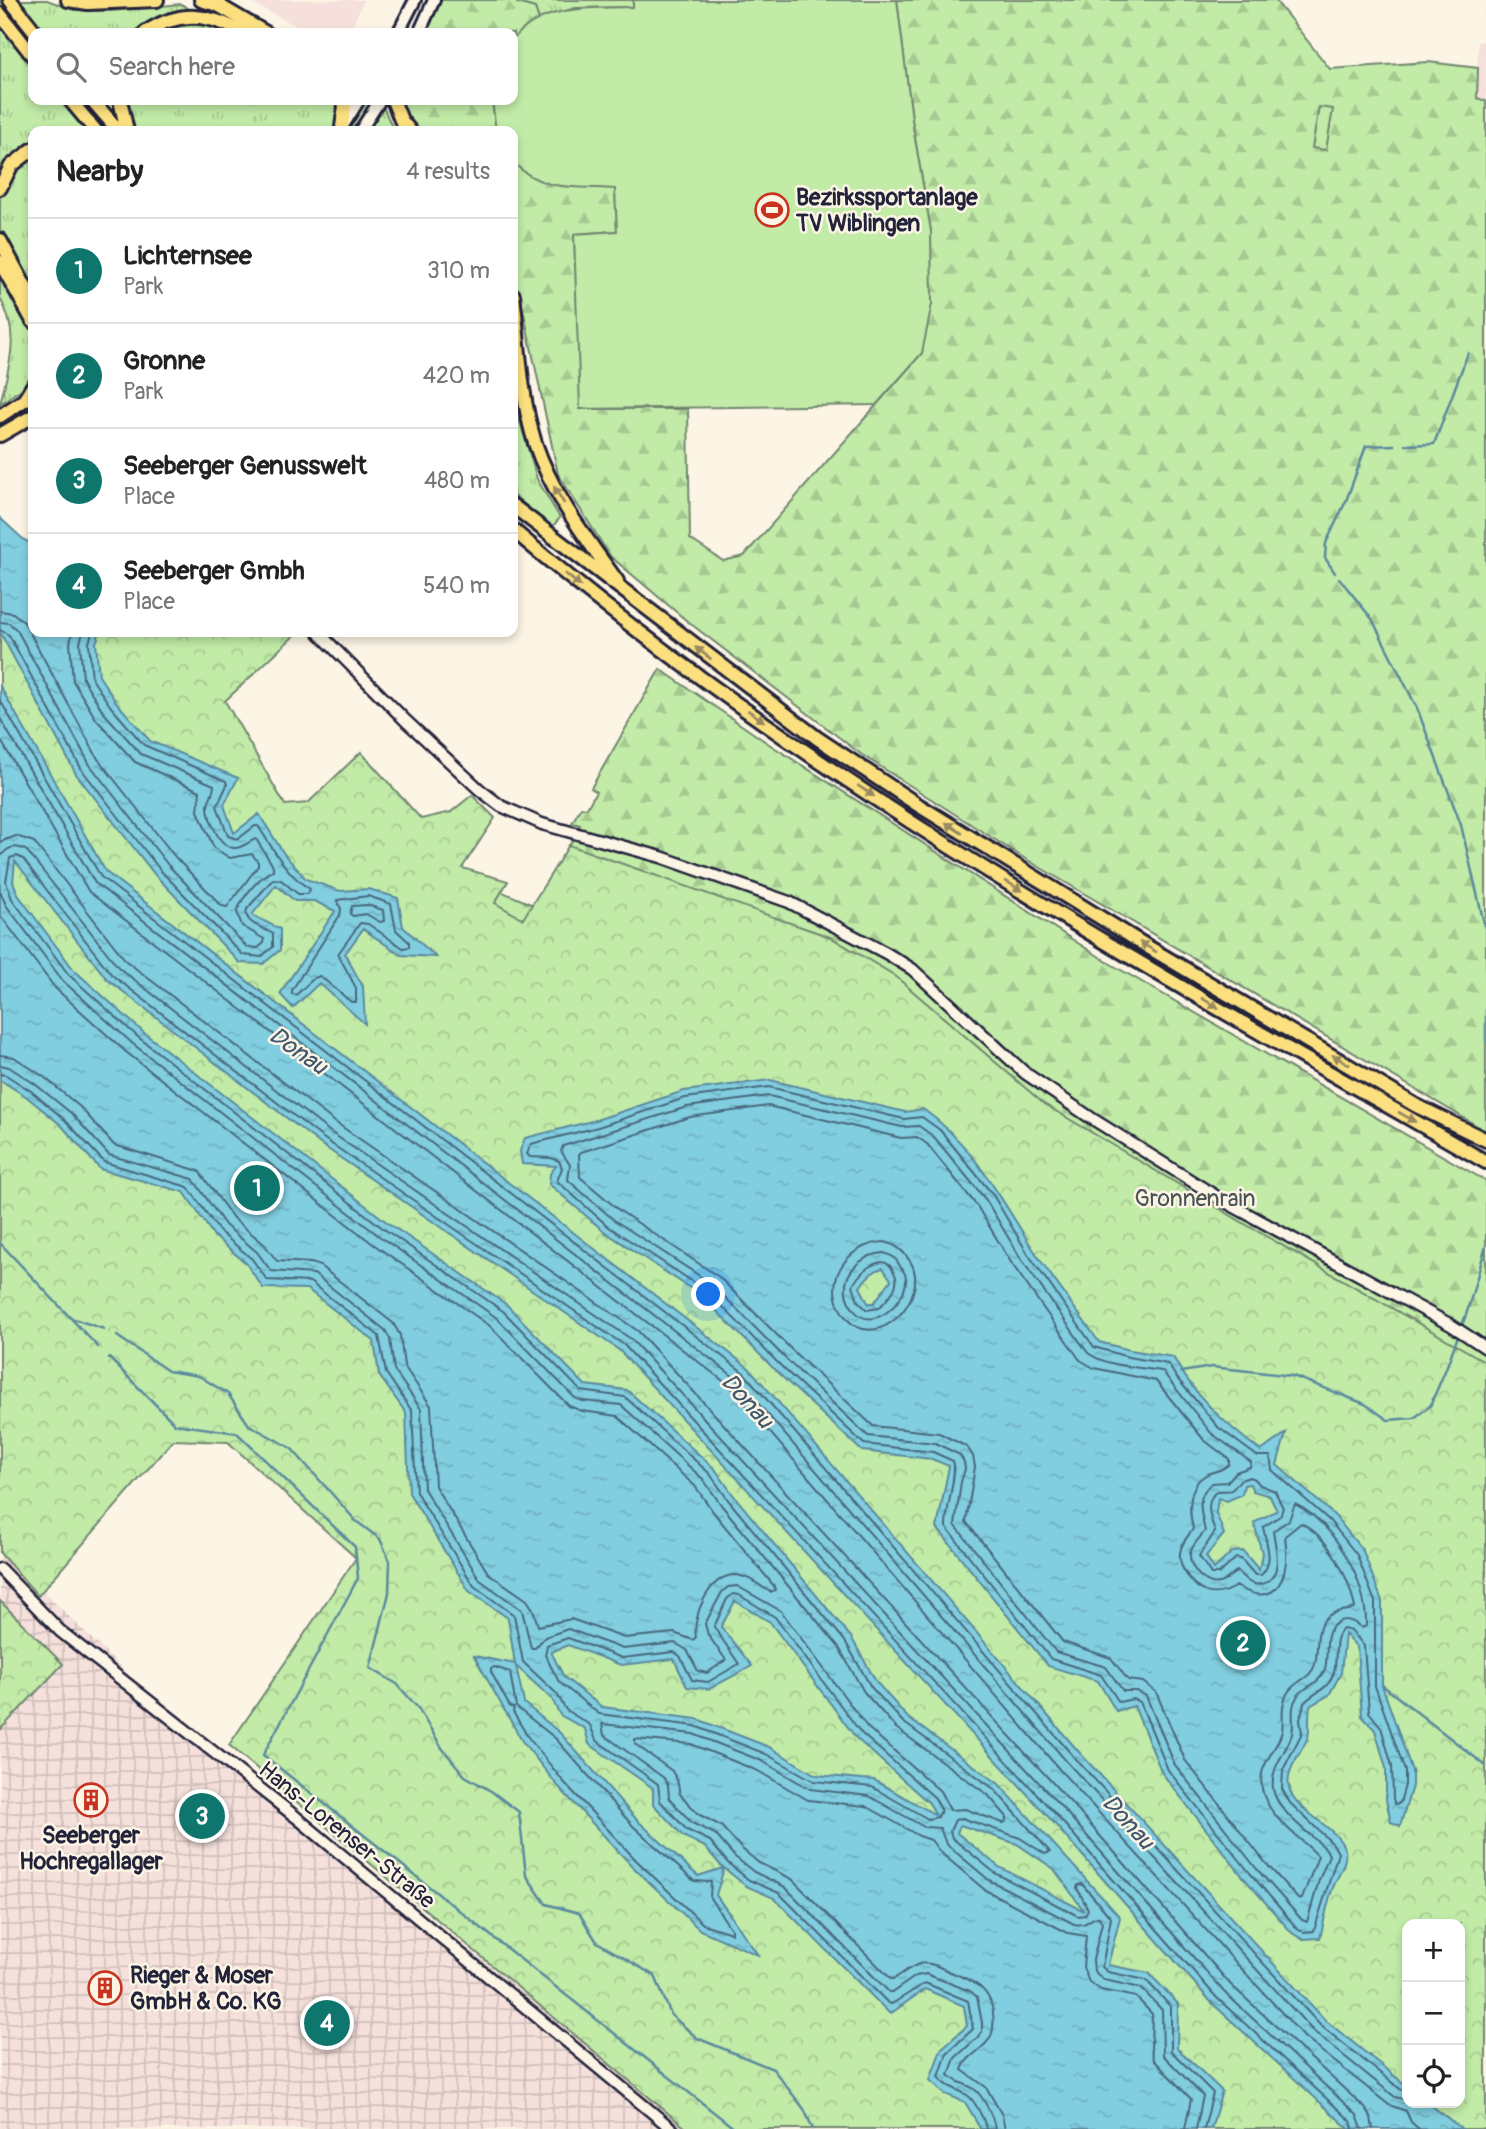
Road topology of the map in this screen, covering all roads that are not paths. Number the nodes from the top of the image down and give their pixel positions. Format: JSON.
{"nodes":[{"id":1,"x":10,"y":0,"type":"edge"},
{"id":2,"x":68,"y":0,"type":"edge"},
{"id":3,"x":157,"y":0,"type":"edge"},
{"id":4,"x":201,"y":0,"type":"edge"},
{"id":5,"x":415,"y":0,"type":"edge"},
{"id":6,"x":434,"y":0,"type":"edge"},
{"id":7,"x":0,"y":14,"type":"edge"},
{"id":8,"x":32,"y":28,"type":"edge"},
{"id":9,"x":154,"y":28,"type":"edge"},
{"id":10,"x":234,"y":28,"type":"edge"},
{"id":11,"x":257,"y":28,"type":"edge"},
{"id":12,"x":401,"y":28,"type":"edge"},
{"id":13,"x":421,"y":28,"type":"edge"},
{"id":14,"x":28,"y":50,"type":"edge"},
{"id":15,"x":73,"y":105,"type":"edge"},
{"id":16,"x":96,"y":105,"type":"edge"},
{"id":17,"x":121,"y":105,"type":"edge"},
{"id":18,"x":344,"y":105,"type":"edge"},
{"id":19,"x":356,"y":105,"type":"edge"},
{"id":20,"x":377,"y":105,"type":"edge"},
{"id":21,"x":395,"y":105,"type":"edge"},
{"id":22,"x":92,"y":126,"type":"edge"},
{"id":23,"x":115,"y":126,"type":"edge"},
{"id":24,"x":126,"y":126,"type":"edge"},
{"id":25,"x":341,"y":126,"type":"edge"},
{"id":26,"x":342,"y":126,"type":"edge"},
{"id":27,"x":363,"y":126,"type":"edge"},
{"id":28,"x":406,"y":126,"type":"edge"},
{"id":29,"x":28,"y":152,"type":"edge"},
{"id":30,"x":0,"y":188,"type":"edge"},
{"id":31,"x":0,"y":240,"type":"edge"},
{"id":32,"x":0,"y":261,"type":"edge"},
{"id":33,"x":28,"y":292,"type":"edge"},
{"id":34,"x":28,"y":312,"type":"edge"},
{"id":35,"x":518,"y":339,"type":"edge"},
{"id":36,"x":28,"y":398,"type":"edge"},
{"id":37,"x":6,"y":413,"type":"edge"},
{"id":38,"x":28,"y":419,"type":"edge"},
{"id":39,"x":0,"y":435,"type":"edge"},
{"id":40,"x":518,"y":510,"type":"edge"},
{"id":41,"x":518,"y":535,"type":"edge"},
{"id":42,"x":625,"y":592,"type":"junction"},
{"id":43,"x":323,"y":637,"type":"edge"},
{"id":44,"x":1486,"y":1140,"type":"edge"},
{"id":45,"x":1486,"y":1163,"type":"edge"},
{"id":46,"x":1486,"y":1348,"type":"edge"},
{"id":47,"x":0,"y":1569,"type":"edge"},
{"id":48,"x":672,"y":2129,"type":"edge"}],
"edges":[{"from":1,"to":8,"type":"main road"},
{"from":2,"to":3,"type":"main road"},
{"from":4,"to":11,"type":"main road"},
{"from":5,"to":12,"type":"main road"},
{"from":6,"to":13,"type":"main road"},
{"from":7,"to":14,"type":"main road"},
{"from":9,"to":10,"type":"main road"},
{"from":15,"to":22,"type":"main road"},
{"from":16,"to":23,"type":"main road"},
{"from":17,"to":24,"type":"main road"},
{"from":18,"to":25,"type":"main road"},
{"from":19,"to":26,"type":"main road"},
{"from":20,"to":27,"type":"main road"},
{"from":21,"to":28,"type":"main road"},
{"from":29,"to":30,"type":"main road"},
{"from":31,"to":33,"type":"main road"},
{"from":32,"to":34,"type":"main road"},
{"from":42,"to":35,"type":"main road","one_way":true},
{"from":36,"to":37,"type":"main road"},
{"from":38,"to":39,"type":"main road"},
{"from":40,"to":42,"type":"main road"},
{"from":41,"to":45,"type":"main road","one_way":true},
{"from":44,"to":42,"type":"main road","one_way":true},
{"from":43,"to":46,"type":"street"},
{"from":47,"to":48,"type":"street","name":"Hans-Lorenser-Straße"}]}
